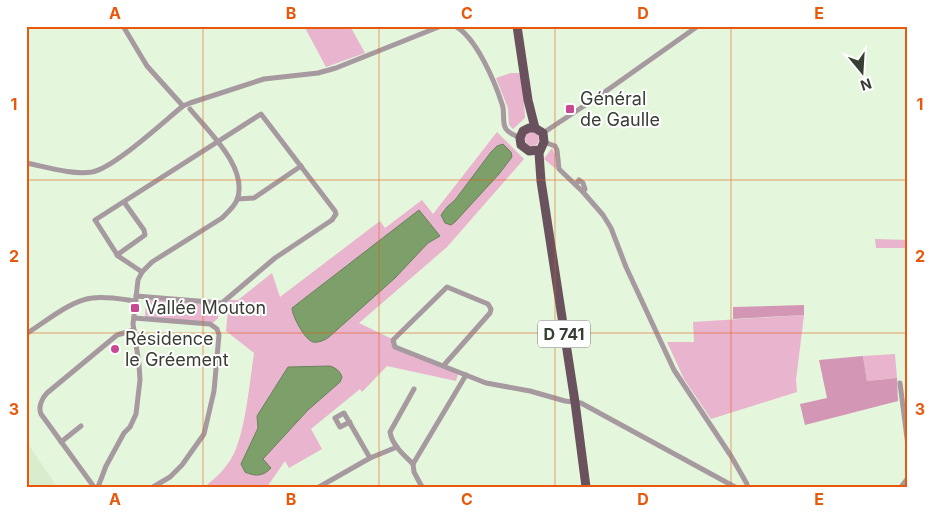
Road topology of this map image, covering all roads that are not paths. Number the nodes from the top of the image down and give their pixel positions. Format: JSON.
{"nodes":[{"id":1,"x":123,"y":26,"type":"edge"},
{"id":2,"x":441,"y":26,"type":"edge"},
{"id":3,"x":455,"y":26,"type":"edge"},
{"id":4,"x":517,"y":26,"type":"edge"},
{"id":5,"x":698,"y":26,"type":"edge"},
{"id":6,"x":183,"y":106,"type":"junction"},
{"id":7,"x":190,"y":110,"type":"dead end"},
{"id":8,"x":538,"y":136,"type":"junction"},
{"id":9,"x":520,"y":138,"type":"junction"},
{"id":10,"x":218,"y":142,"type":"junction"},
{"id":11,"x":529,"y":151,"type":"junction"},
{"id":12,"x":26,"y":163,"type":"edge"},
{"id":13,"x":301,"y":166,"type":"junction"},
{"id":14,"x":541,"y":181,"type":"junction"},
{"id":15,"x":237,"y":200,"type":"junction"},
{"id":16,"x":124,"y":202,"type":"junction"},
{"id":17,"x":117,"y":255,"type":"junction"},
{"id":18,"x":142,"y":272,"type":"junction"},
{"id":19,"x":136,"y":298,"type":"junction"},
{"id":20,"x":134,"y":318,"type":"junction"},
{"id":21,"x":134,"y":330,"type":"junction"},
{"id":22,"x":26,"y":334,"type":"edge"},
{"id":23,"x":444,"y":365,"type":"junction"},
{"id":24,"x":466,"y":375,"type":"junction"},
{"id":25,"x":900,"y":383,"type":"dead end"},
{"id":26,"x":414,"y":389,"type":"dead end"},
{"id":27,"x":575,"y":402,"type":"junction"},
{"id":28,"x":350,"y":422,"type":"dead end"},
{"id":29,"x":81,"y":426,"type":"dead end"},
{"id":30,"x":62,"y":442,"type":"junction"},
{"id":31,"x":908,"y":446,"type":"edge"},
{"id":32,"x":397,"y":447,"type":"junction"},
{"id":33,"x":370,"y":458,"type":"junction"},
{"id":34,"x":413,"y":464,"type":"junction"},
{"id":35,"x":908,"y":478,"type":"edge"},
{"id":36,"x":96,"y":487,"type":"edge"},
{"id":37,"x":153,"y":487,"type":"edge"},
{"id":38,"x":319,"y":487,"type":"edge"},
{"id":39,"x":422,"y":487,"type":"edge"},
{"id":40,"x":586,"y":487,"type":"edge"},
{"id":41,"x":735,"y":487,"type":"edge"},
{"id":42,"x":747,"y":487,"type":"edge"},
{"id":43,"x":900,"y":487,"type":"edge"}],
"edges":[{"from":1,"to":6,"type":"street"},
{"from":2,"to":6,"type":"street"},
{"from":3,"to":9,"type":"street"},
{"from":4,"to":8,"type":"main road","number":"D 741"},
{"from":5,"to":8,"type":"street"},
{"from":6,"to":12,"type":"street"},
{"from":7,"to":10,"type":"street"},
{"from":8,"to":9,"type":"main road"},
{"from":8,"to":11,"type":"main road"},
{"from":8,"to":14,"type":"main road","number":"D 741"},
{"from":8,"to":42,"type":"street"},
{"from":9,"to":11,"type":"main road"},
{"from":10,"to":13,"type":"street"},
{"from":10,"to":15,"type":"street"},
{"from":10,"to":16,"type":"street"},
{"from":11,"to":14,"type":"main road","number":"D 741"},
{"from":13,"to":15,"type":"street"},
{"from":13,"to":19,"type":"street"},
{"from":14,"to":27,"type":"main road","number":"D 741"},
{"from":15,"to":18,"type":"street"},
{"from":16,"to":17,"type":"street"},
{"from":16,"to":17,"type":"street"},
{"from":17,"to":18,"type":"street"},
{"from":18,"to":19,"type":"street"},
{"from":19,"to":20,"type":"street"},
{"from":19,"to":22,"type":"street"},
{"from":20,"to":21,"type":"street"},
{"from":20,"to":37,"type":"street"},
{"from":21,"to":30,"type":"street"},
{"from":21,"to":36,"type":"street"},
{"from":23,"to":23,"type":"street"},
{"from":23,"to":24,"type":"street"},
{"from":24,"to":27,"type":"street"},
{"from":24,"to":34,"type":"street"},
{"from":25,"to":31,"type":"street"},
{"from":26,"to":32,"type":"street"},
{"from":27,"to":40,"type":"main road","number":"D 741"},
{"from":27,"to":41,"type":"street"},
{"from":28,"to":33,"type":"street"},
{"from":29,"to":30,"type":"street"},
{"from":30,"to":36,"type":"street"},
{"from":32,"to":33,"type":"street"},
{"from":32,"to":34,"type":"street"},
{"from":33,"to":38,"type":"street"},
{"from":34,"to":39,"type":"street"},
{"from":35,"to":43,"type":"street"}]}
